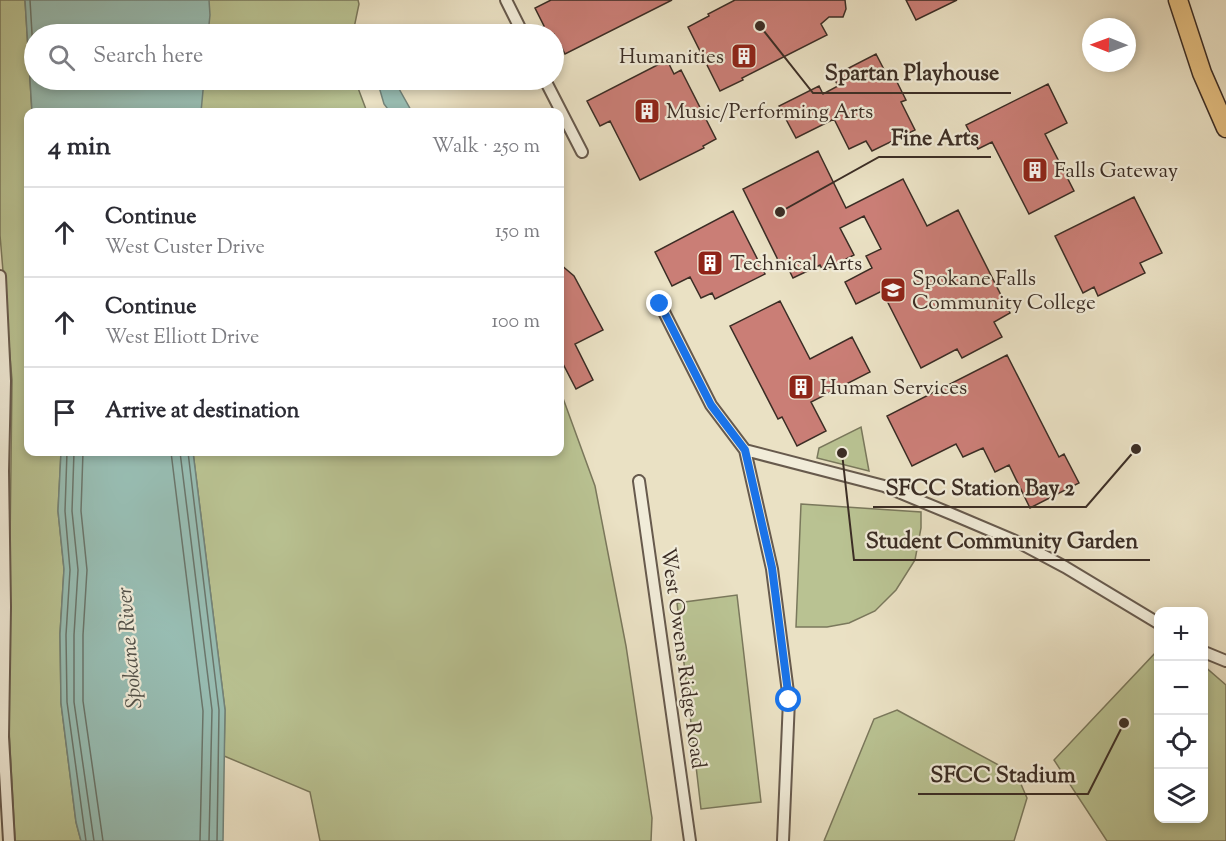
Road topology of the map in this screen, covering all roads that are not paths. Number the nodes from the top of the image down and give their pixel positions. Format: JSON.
{"nodes":[{"id":1,"x":1179,"y":0,"type":"edge"},
{"id":2,"x":509,"y":1,"type":"edge"},
{"id":3,"x":519,"y":24,"type":"edge"},
{"id":4,"x":550,"y":90,"type":"edge"},
{"id":5,"x":559,"y":108,"type":"edge"},
{"id":6,"x":564,"y":117,"type":"edge"},
{"id":7,"x":1226,"y":128,"type":"edge"},
{"id":8,"x":582,"y":152,"type":"dead end"},
{"id":9,"x":0,"y":276,"type":"edge"},
{"id":10,"x":660,"y":304,"type":"dead end"},
{"id":11,"x":745,"y":450,"type":"junction"},
{"id":12,"x":639,"y":481,"type":"dead end"},
{"id":13,"x":1154,"y":621,"type":"edge"},
{"id":14,"x":1208,"y":654,"type":"edge"},
{"id":15,"x":1226,"y":661,"type":"edge"},
{"id":16,"x":9,"y":841,"type":"edge"},
{"id":17,"x":690,"y":841,"type":"edge"},
{"id":18,"x":783,"y":841,"type":"edge"}],
"edges":[{"from":1,"to":7,"type":"main road"},
{"from":2,"to":3,"type":"street"},
{"from":4,"to":5,"type":"street"},
{"from":6,"to":8,"type":"street"},
{"from":9,"to":16,"type":"street"},
{"from":10,"to":11,"type":"street"},
{"from":11,"to":13,"type":"street"},
{"from":11,"to":18,"type":"street"},
{"from":12,"to":17,"type":"street","name":"West Owens Ridge Road"},
{"from":14,"to":15,"type":"street"}]}
